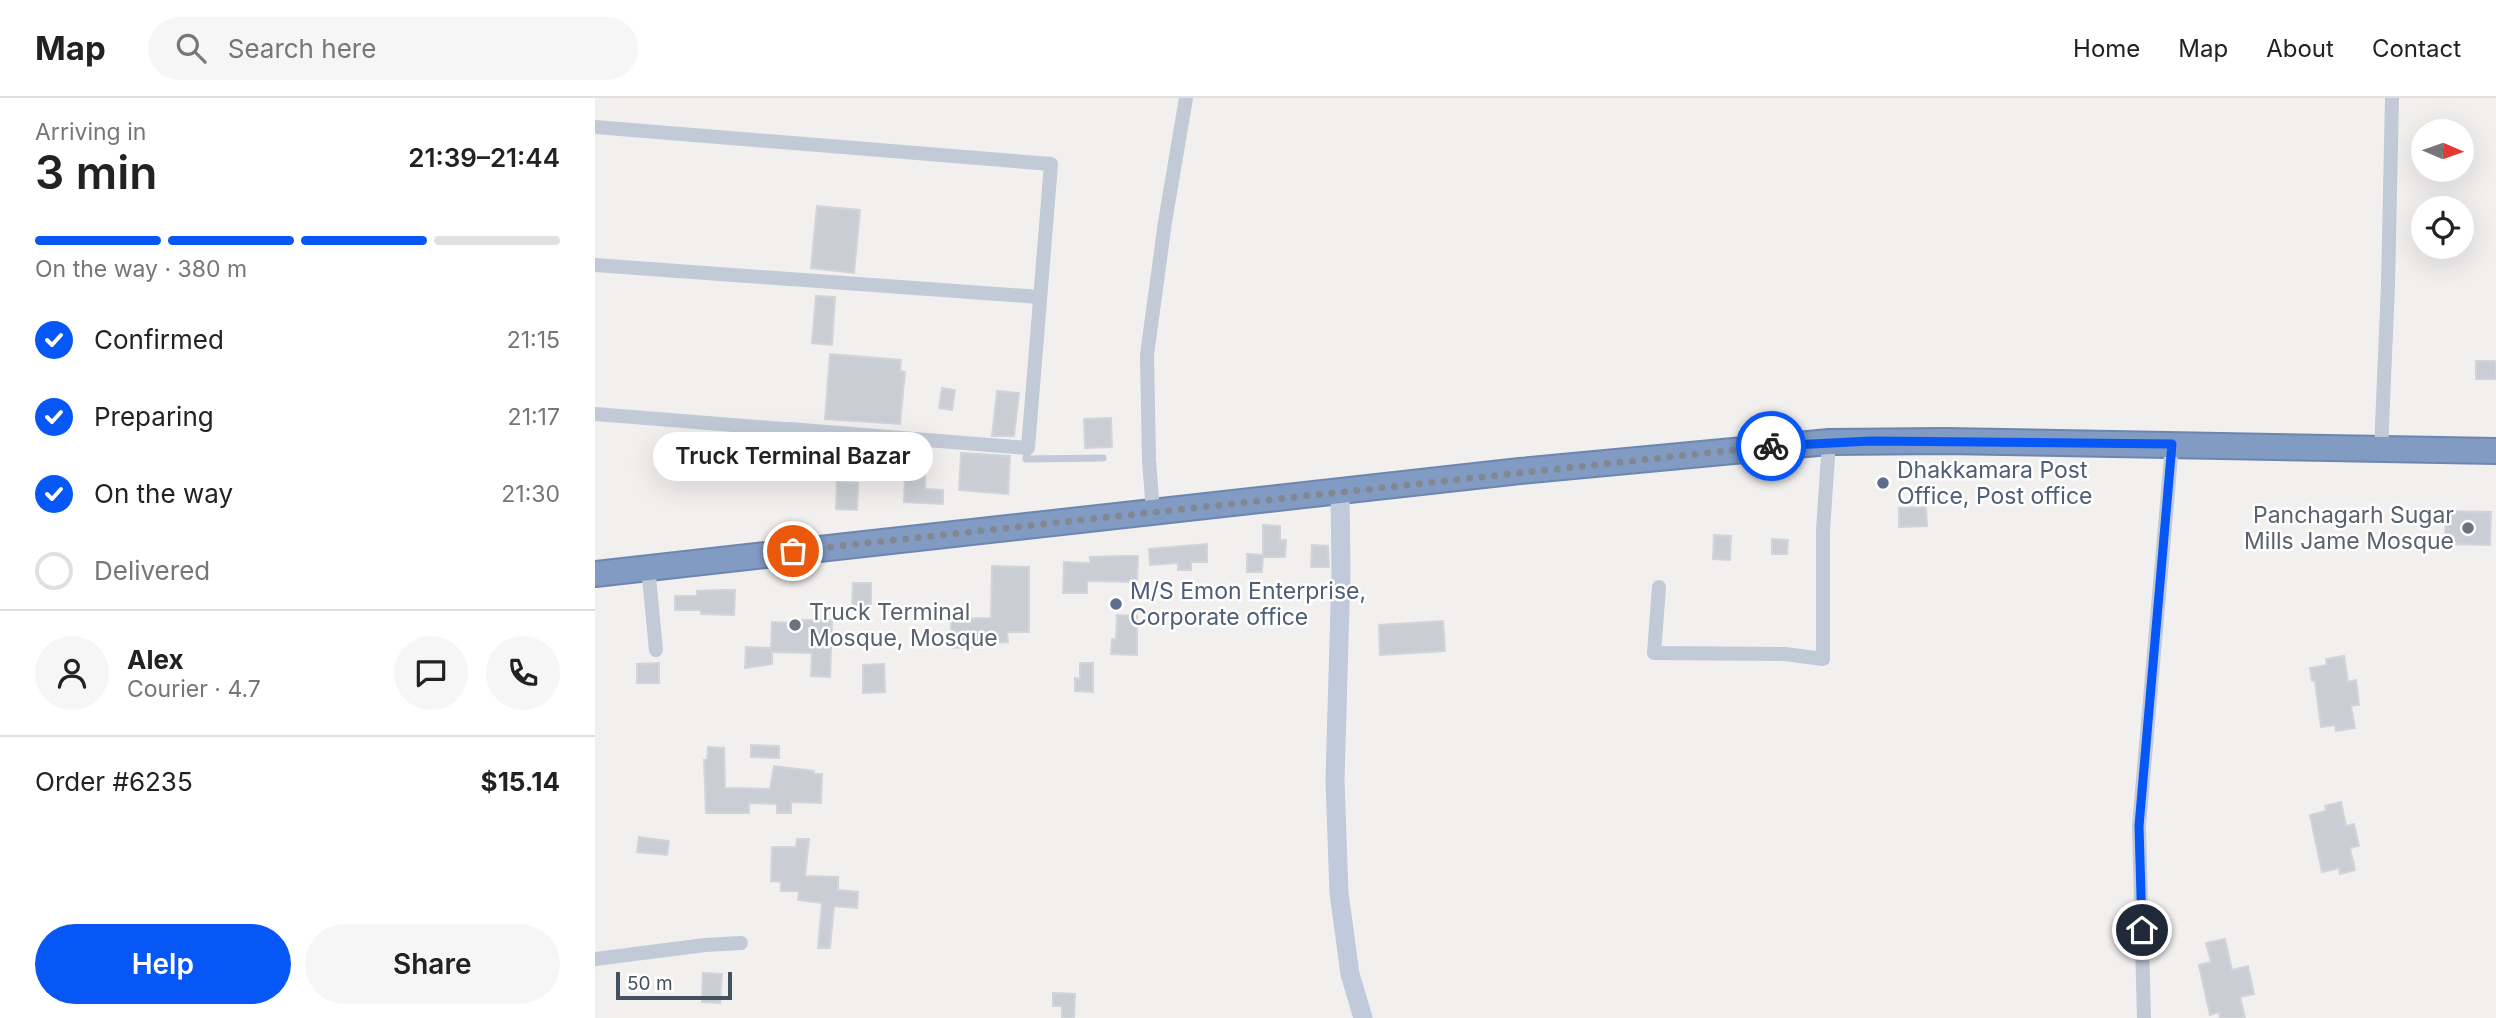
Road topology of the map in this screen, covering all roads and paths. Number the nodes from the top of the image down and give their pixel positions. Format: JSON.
{"nodes":[{"id":1,"x":1186,"y":98,"type":"edge"},
{"id":2,"x":2392,"y":98,"type":"edge"},
{"id":3,"x":595,"y":127,"type":"edge"},
{"id":4,"x":595,"y":265,"type":"edge"},
{"id":5,"x":1040,"y":297,"type":"junction"},
{"id":6,"x":595,"y":414,"type":"edge"},
{"id":7,"x":1829,"y":442,"type":"junction"},
{"id":8,"x":2172,"y":444,"type":"junction"},
{"id":9,"x":1028,"y":448,"type":"junction"},
{"id":10,"x":2381,"y":449,"type":"junction"},
{"id":11,"x":2496,"y":451,"type":"edge"},
{"id":12,"x":1103,"y":458,"type":"dead end"},
{"id":13,"x":1340,"y":491,"type":"junction"},
{"id":14,"x":1153,"y":512,"type":"junction"},
{"id":15,"x":648,"y":567,"type":"junction"},
{"id":16,"x":595,"y":574,"type":"edge"},
{"id":17,"x":1658,"y":587,"type":"dead end"},
{"id":18,"x":656,"y":650,"type":"dead end"},
{"id":19,"x":741,"y":943,"type":"dead end"},
{"id":20,"x":595,"y":959,"type":"edge"},
{"id":21,"x":1363,"y":1018,"type":"edge"},
{"id":22,"x":2144,"y":1018,"type":"edge"}],
"edges":[{"from":1,"to":14,"type":"street"},
{"from":2,"to":10,"type":"street"},
{"from":3,"to":5,"type":"street"},
{"from":4,"to":5,"type":"street"},
{"from":5,"to":9,"type":"street"},
{"from":6,"to":9,"type":"street"},
{"from":7,"to":8,"type":"highway"},
{"from":7,"to":13,"type":"highway"},
{"from":7,"to":17,"type":"street"},
{"from":8,"to":10,"type":"highway"},
{"from":8,"to":22,"type":"street"},
{"from":9,"to":12,"type":"lane"},
{"from":10,"to":11,"type":"highway"},
{"from":13,"to":14,"type":"highway"},
{"from":13,"to":21,"type":"street"},
{"from":14,"to":15,"type":"highway"},
{"from":15,"to":16,"type":"highway"},
{"from":15,"to":18,"type":"street"},
{"from":19,"to":20,"type":"street"}]}
